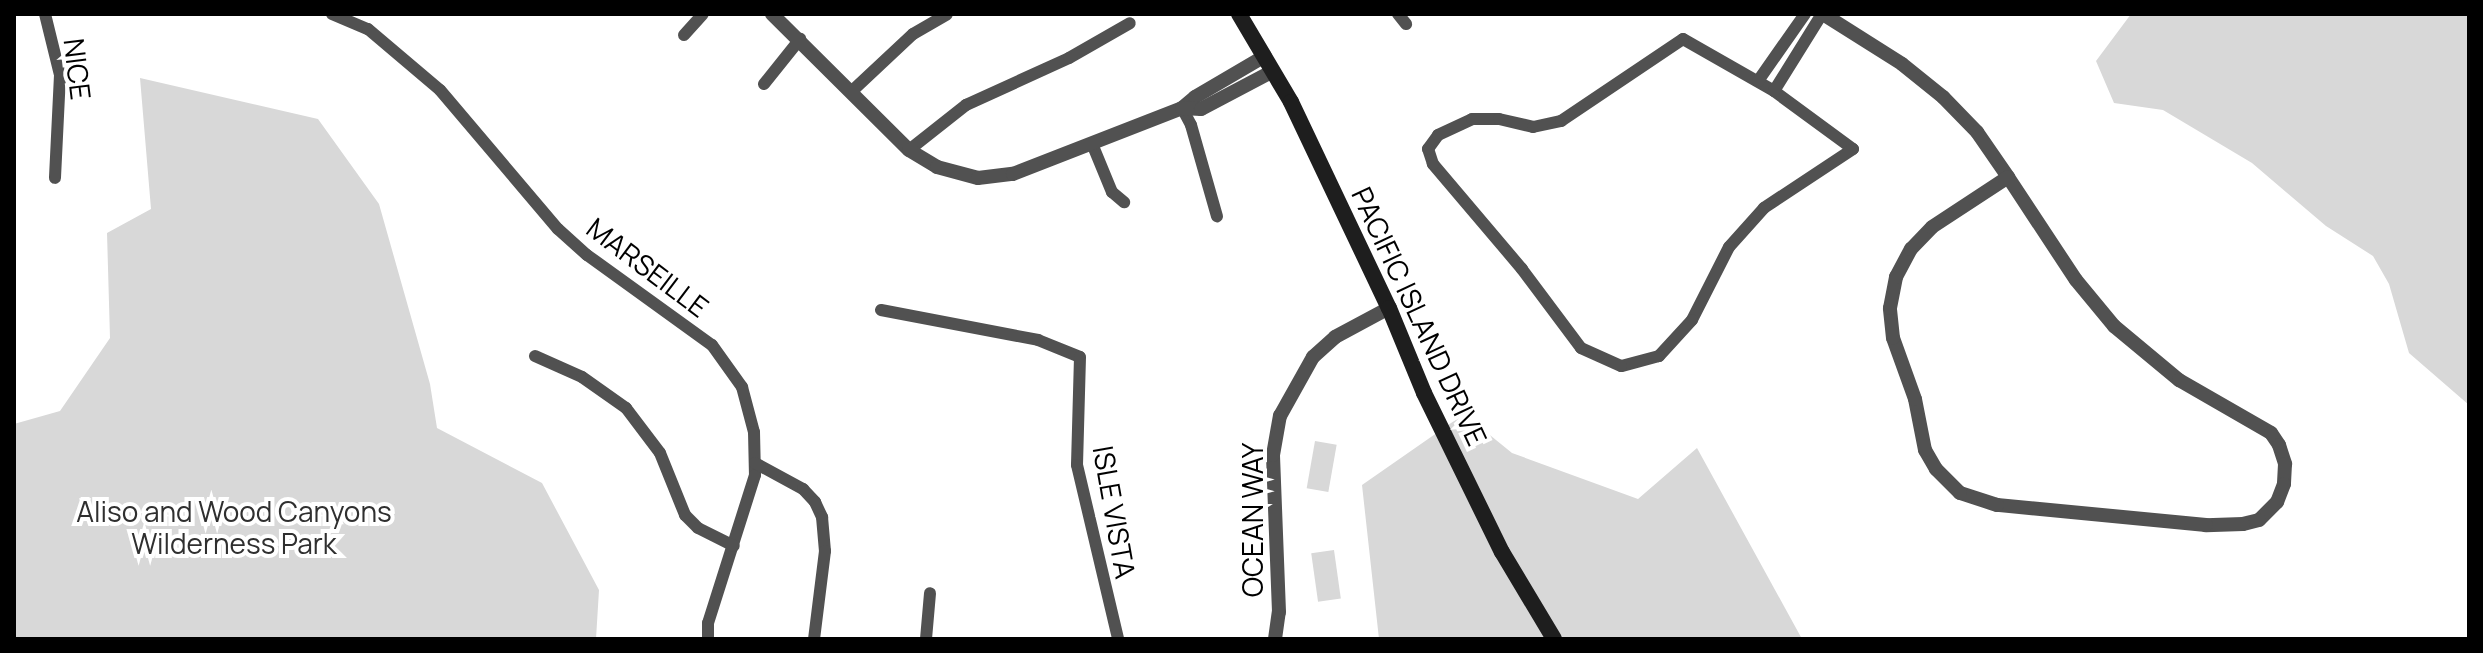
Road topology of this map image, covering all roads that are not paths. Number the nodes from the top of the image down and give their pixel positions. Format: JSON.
{"nodes":[{"id":1,"x":45,"y":14,"type":"edge"},
{"id":2,"x":332,"y":14,"type":"edge"},
{"id":3,"x":703,"y":14,"type":"edge"},
{"id":4,"x":947,"y":14,"type":"edge"},
{"id":5,"x":1239,"y":14,"type":"edge"},
{"id":6,"x":1805,"y":14,"type":"edge"},
{"id":7,"x":1823,"y":14,"type":"edge"},
{"id":8,"x":782,"y":17,"type":"edge"},
{"id":9,"x":1130,"y":23,"type":"dead end"},
{"id":10,"x":684,"y":35,"type":"dead end"},
{"id":11,"x":800,"y":39,"type":"junction"},
{"id":12,"x":1269,"y":64,"type":"junction"},
{"id":13,"x":1758,"y":81,"type":"junction"},
{"id":14,"x":764,"y":84,"type":"dead end"},
{"id":15,"x":1774,"y":91,"type":"junction"},
{"id":16,"x":851,"y":92,"type":"junction"},
{"id":17,"x":1182,"y":108,"type":"junction"},
{"id":18,"x":1093,"y":146,"type":"junction"},
{"id":19,"x":909,"y":150,"type":"junction"},
{"id":20,"x":2008,"y":177,"type":"junction"},
{"id":21,"x":55,"y":178,"type":"dead end"},
{"id":22,"x":1124,"y":202,"type":"dead end"},
{"id":23,"x":1217,"y":216,"type":"dead end"},
{"id":24,"x":1389,"y":308,"type":"junction"},
{"id":25,"x":881,"y":310,"type":"dead end"},
{"id":26,"x":535,"y":356,"type":"dead end"},
{"id":27,"x":755,"y":463,"type":"junction"},
{"id":28,"x":734,"y":546,"type":"junction"},
{"id":29,"x":930,"y":593,"type":"dead end"},
{"id":30,"x":708,"y":639,"type":"edge"},
{"id":31,"x":814,"y":639,"type":"edge"},
{"id":32,"x":926,"y":639,"type":"edge"},
{"id":33,"x":1118,"y":639,"type":"edge"},
{"id":34,"x":1275,"y":639,"type":"edge"},
{"id":35,"x":1554,"y":639,"type":"edge"}],
"edges":[{"from":1,"to":21,"type":"street","name":"NICE"},
{"from":2,"to":27,"type":"street","name":"MARSEILLE"},
{"from":3,"to":10,"type":"street"},
{"from":4,"to":16,"type":"street"},
{"from":5,"to":12,"type":"main road","name":"PACIFIC ISLAND DRIVE"},
{"from":6,"to":13,"type":"street"},
{"from":7,"to":15,"type":"street"},
{"from":7,"to":20,"type":"street"},
{"from":8,"to":11,"type":"street"},
{"from":9,"to":19,"type":"street"},
{"from":11,"to":14,"type":"street"},
{"from":11,"to":16,"type":"street"},
{"from":12,"to":17,"type":"street"},
{"from":12,"to":24,"type":"main road","name":"PACIFIC ISLAND DRIVE"},
{"from":13,"to":15,"type":"street"},
{"from":13,"to":15,"type":"street"},
{"from":16,"to":19,"type":"street"},
{"from":17,"to":18,"type":"street"},
{"from":17,"to":23,"type":"street"},
{"from":18,"to":19,"type":"street"},
{"from":18,"to":22,"type":"street"},
{"from":20,"to":20,"type":"street"},
{"from":24,"to":34,"type":"street","name":"OCEAN WAY"},
{"from":24,"to":35,"type":"main road","name":"PACIFIC ISLAND DRIVE"},
{"from":25,"to":33,"type":"street","name":"ISLE VISTA"},
{"from":26,"to":28,"type":"street"},
{"from":27,"to":28,"type":"street","name":"MARSEILLE"},
{"from":27,"to":31,"type":"street"},
{"from":28,"to":30,"type":"street","name":"MARSEILLE"},
{"from":29,"to":32,"type":"street"}]}
